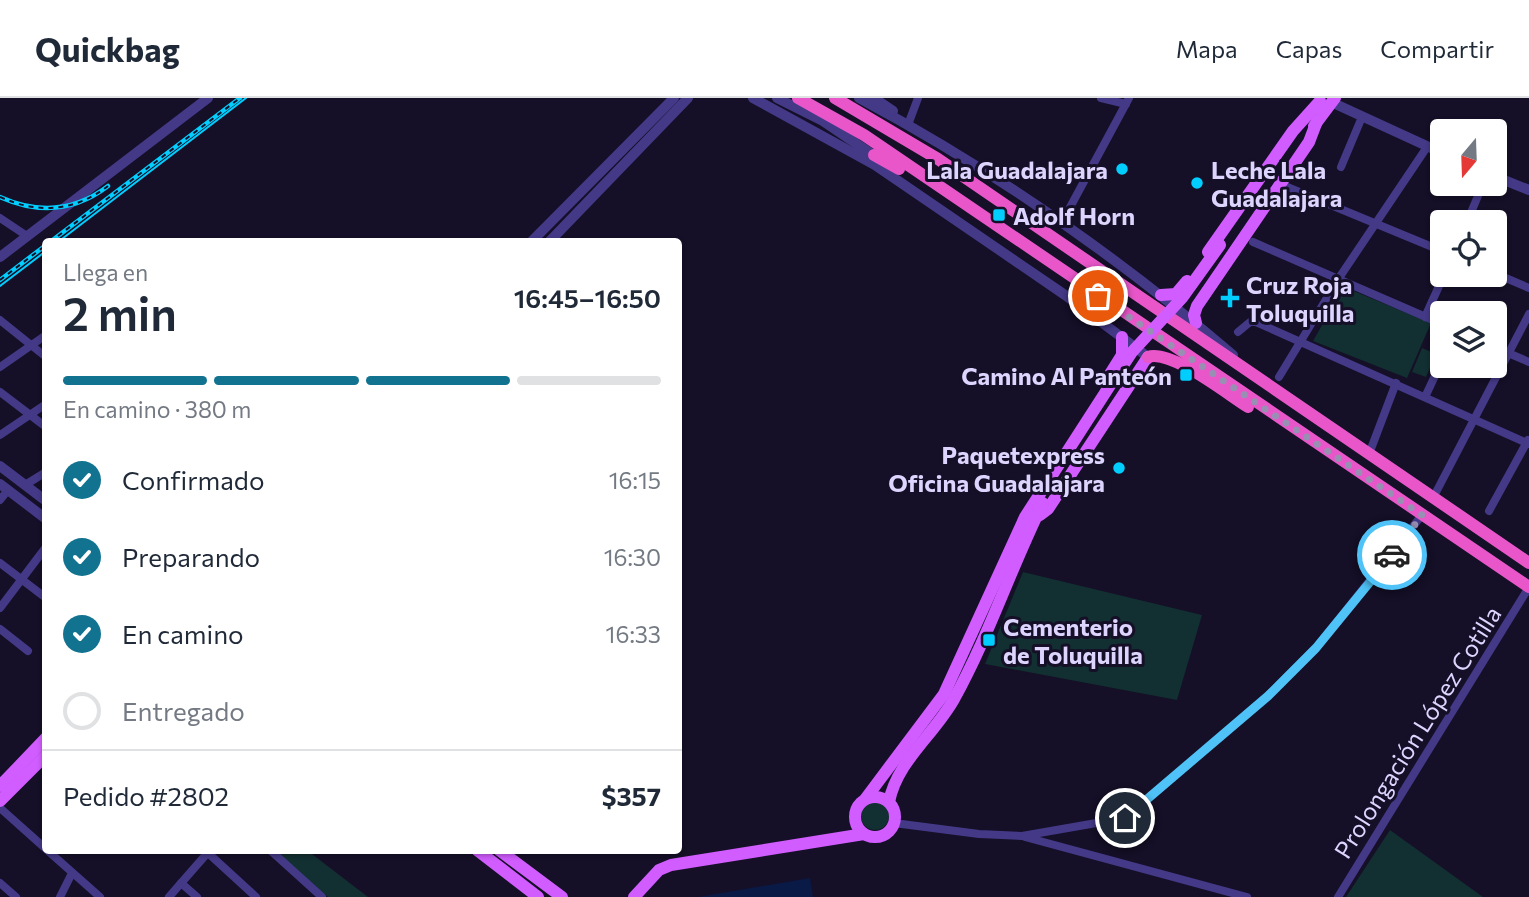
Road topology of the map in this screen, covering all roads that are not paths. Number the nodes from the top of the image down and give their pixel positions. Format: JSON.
{"nodes":[{"id":1,"x":208,"y":98,"type":"edge"},
{"id":2,"x":674,"y":98,"type":"edge"},
{"id":3,"x":688,"y":98,"type":"edge"},
{"id":4,"x":753,"y":98,"type":"edge"},
{"id":5,"x":777,"y":98,"type":"edge"},
{"id":6,"x":798,"y":98,"type":"edge"},
{"id":7,"x":835,"y":98,"type":"edge"},
{"id":8,"x":859,"y":98,"type":"edge"},
{"id":9,"x":918,"y":98,"type":"edge"},
{"id":10,"x":1101,"y":98,"type":"edge"},
{"id":11,"x":1325,"y":99,"type":"edge"},
{"id":12,"x":872,"y":101,"type":"edge"},
{"id":13,"x":1127,"y":101,"type":"edge"},
{"id":14,"x":1362,"y":117,"type":"junction"},
{"id":15,"x":1317,"y":121,"type":"junction"},
{"id":16,"x":909,"y":122,"type":"junction"},
{"id":17,"x":931,"y":138,"type":"junction"},
{"id":18,"x":1427,"y":147,"type":"junction"},
{"id":19,"x":1430,"y":148,"type":"edge"},
{"id":20,"x":874,"y":155,"type":"junction"},
{"id":21,"x":1341,"y":167,"type":"dead end"},
{"id":22,"x":1507,"y":181,"type":"edge"},
{"id":23,"x":1280,"y":184,"type":"junction"},
{"id":24,"x":913,"y":190,"type":"junction"},
{"id":25,"x":1529,"y":190,"type":"edge"},
{"id":26,"x":967,"y":206,"type":"junction"},
{"id":27,"x":0,"y":218,"type":"edge"},
{"id":28,"x":1376,"y":223,"type":"junction"},
{"id":29,"x":1061,"y":224,"type":"junction"},
{"id":30,"x":27,"y":236,"type":"junction"},
{"id":31,"x":535,"y":238,"type":"edge"},
{"id":32,"x":553,"y":238,"type":"edge"},
{"id":33,"x":1253,"y":242,"type":"dead end"},
{"id":34,"x":1430,"y":246,"type":"edge"},
{"id":35,"x":1220,"y":252,"type":"junction"},
{"id":36,"x":0,"y":257,"type":"edge"},
{"id":37,"x":1190,"y":277,"type":"junction"},
{"id":38,"x":1339,"y":278,"type":"junction"},
{"id":39,"x":1507,"y":279,"type":"edge"},
{"id":40,"x":1439,"y":287,"type":"edge"},
{"id":41,"x":1529,"y":288,"type":"edge"},
{"id":42,"x":1208,"y":289,"type":"junction"},
{"id":43,"x":1161,"y":295,"type":"junction"},
{"id":44,"x":1529,"y":314,"type":"edge"},
{"id":45,"x":1425,"y":317,"type":"junction"},
{"id":46,"x":1430,"y":319,"type":"edge"},
{"id":47,"x":0,"y":320,"type":"edge"},
{"id":48,"x":1196,"y":324,"type":"junction"},
{"id":49,"x":1238,"y":332,"type":"dead end"},
{"id":50,"x":1122,"y":337,"type":"junction"},
{"id":51,"x":42,"y":338,"type":"edge"},
{"id":52,"x":1301,"y":341,"type":"junction"},
{"id":53,"x":31,"y":345,"type":"junction"},
{"id":54,"x":1509,"y":353,"type":"junction"},
{"id":55,"x":42,"y":354,"type":"edge"},
{"id":56,"x":1148,"y":357,"type":"junction"},
{"id":57,"x":1119,"y":360,"type":"junction"},
{"id":58,"x":1529,"y":362,"type":"edge"},
{"id":59,"x":0,"y":367,"type":"edge"},
{"id":60,"x":1137,"y":372,"type":"junction"},
{"id":61,"x":1255,"y":373,"type":"junction"},
{"id":62,"x":1279,"y":377,"type":"dead end"},
{"id":63,"x":1434,"y":378,"type":"edge"},
{"id":64,"x":1395,"y":383,"type":"junction"},
{"id":65,"x":0,"y":392,"type":"edge"},
{"id":66,"x":1425,"y":397,"type":"junction"},
{"id":67,"x":42,"y":407,"type":"edge"},
{"id":68,"x":30,"y":415,"type":"junction"},
{"id":69,"x":1476,"y":420,"type":"junction"},
{"id":70,"x":42,"y":424,"type":"edge"},
{"id":71,"x":0,"y":435,"type":"edge"},
{"id":72,"x":1528,"y":442,"type":"edge"},
{"id":73,"x":1368,"y":454,"type":"junction"},
{"id":74,"x":1335,"y":456,"type":"junction"},
{"id":75,"x":0,"y":466,"type":"edge"},
{"id":76,"x":42,"y":474,"type":"edge"},
{"id":77,"x":25,"y":485,"type":"junction"},
{"id":78,"x":4,"y":487,"type":"edge"},
{"id":79,"x":42,"y":498,"type":"edge"},
{"id":80,"x":1433,"y":498,"type":"junction"},
{"id":81,"x":0,"y":500,"type":"edge"},
{"id":82,"x":29,"y":506,"type":"junction"},
{"id":83,"x":1489,"y":511,"type":"dead end"},
{"id":84,"x":1422,"y":515,"type":"junction"},
{"id":85,"x":42,"y":516,"type":"edge"},
{"id":86,"x":1030,"y":519,"type":"junction"},
{"id":87,"x":42,"y":552,"type":"edge"},
{"id":88,"x":0,"y":563,"type":"edge"},
{"id":89,"x":1529,"y":563,"type":"edge"},
{"id":90,"x":22,"y":580,"type":"junction"},
{"id":91,"x":1529,"y":587,"type":"edge"},
{"id":92,"x":42,"y":595,"type":"edge"},
{"id":93,"x":0,"y":608,"type":"edge"},
{"id":94,"x":0,"y":629,"type":"edge"},
{"id":95,"x":28,"y":651,"type":"dead end"},
{"id":96,"x":42,"y":742,"type":"edge"},
{"id":97,"x":42,"y":759,"type":"edge"},
{"id":98,"x":0,"y":786,"type":"edge"},
{"id":99,"x":866,"y":798,"type":"junction"},
{"id":100,"x":0,"y":801,"type":"edge"},
{"id":101,"x":888,"y":802,"type":"junction"},
{"id":102,"x":0,"y":808,"type":"edge"},
{"id":103,"x":855,"y":820,"type":"junction"},
{"id":104,"x":894,"y":824,"type":"junction"},
{"id":105,"x":864,"y":834,"type":"junction"},
{"id":106,"x":1023,"y":836,"type":"junction"},
{"id":107,"x":826,"y":840,"type":"junction"},
{"id":108,"x":42,"y":846,"type":"edge"},
{"id":109,"x":51,"y":854,"type":"edge"},
{"id":110,"x":207,"y":854,"type":"edge"},
{"id":111,"x":211,"y":854,"type":"edge"},
{"id":112,"x":274,"y":854,"type":"edge"},
{"id":113,"x":486,"y":854,"type":"edge"},
{"id":114,"x":504,"y":854,"type":"edge"},
{"id":115,"x":72,"y":873,"type":"junction"},
{"id":116,"x":181,"y":883,"type":"junction"},
{"id":117,"x":2,"y":887,"type":"edge"},
{"id":118,"x":16,"y":897,"type":"edge"},
{"id":119,"x":60,"y":897,"type":"edge"},
{"id":120,"x":100,"y":897,"type":"edge"},
{"id":121,"x":169,"y":897,"type":"edge"},
{"id":122,"x":197,"y":897,"type":"edge"},
{"id":123,"x":256,"y":897,"type":"edge"},
{"id":124,"x":322,"y":897,"type":"edge"},
{"id":125,"x":538,"y":897,"type":"edge"},
{"id":126,"x":562,"y":897,"type":"edge"},
{"id":127,"x":634,"y":897,"type":"edge"},
{"id":128,"x":1247,"y":897,"type":"edge"},
{"id":129,"x":1338,"y":897,"type":"edge"}],
"edges":[{"from":1,"to":30,"type":"street"},
{"from":2,"to":31,"type":"street"},
{"from":3,"to":32,"type":"street"},
{"from":4,"to":24,"type":"street"},
{"from":5,"to":20,"type":"street"},
{"from":6,"to":26,"type":"highway"},
{"from":7,"to":61,"type":"highway"},
{"from":8,"to":12,"type":"street"},
{"from":9,"to":16,"type":"street"},
{"from":10,"to":13,"type":"street"},
{"from":11,"to":14,"type":"street"},
{"from":11,"to":15,"type":"main road"},
{"from":11,"to":35,"type":"main road"},
{"from":12,"to":16,"type":"street"},
{"from":12,"to":17,"type":"street"},
{"from":13,"to":29,"type":"street"},
{"from":14,"to":18,"type":"street"},
{"from":14,"to":21,"type":"street"},
{"from":15,"to":23,"type":"main road"},
{"from":15,"to":35,"type":"main road"},
{"from":16,"to":17,"type":"street"},
{"from":17,"to":29,"type":"street"},
{"from":18,"to":19,"type":"street"},
{"from":18,"to":28,"type":"street"},
{"from":20,"to":24,"type":"street"},
{"from":20,"to":26,"type":"highway"},
{"from":22,"to":25,"type":"street"},
{"from":23,"to":28,"type":"street"},
{"from":23,"to":35,"type":"main road"},
{"from":24,"to":50,"type":"street"},
{"from":26,"to":74,"type":"highway"},
{"from":27,"to":30,"type":"street"},
{"from":28,"to":34,"type":"street"},
{"from":28,"to":38,"type":"street"},
{"from":29,"to":43,"type":"street"},
{"from":30,"to":36,"type":"street"},
{"from":33,"to":38,"type":"street"},
{"from":35,"to":37,"type":"main road"},
{"from":35,"to":42,"type":"main road"},
{"from":35,"to":86,"type":"main road"},
{"from":37,"to":42,"type":"main road"},
{"from":37,"to":43,"type":"main road"},
{"from":38,"to":45,"type":"street"},
{"from":38,"to":52,"type":"street"},
{"from":39,"to":41,"type":"street"},
{"from":40,"to":45,"type":"street"},
{"from":42,"to":48,"type":"main road"},
{"from":43,"to":48,"type":"street"},
{"from":44,"to":54,"type":"street"},
{"from":45,"to":46,"type":"street"},
{"from":47,"to":53,"type":"street"},
{"from":48,"to":61,"type":"street"},
{"from":49,"to":52,"type":"street"},
{"from":50,"to":56,"type":"street"},
{"from":50,"to":57,"type":"main road"},
{"from":51,"to":53,"type":"street"},
{"from":52,"to":62,"type":"street"},
{"from":52,"to":64,"type":"street"},
{"from":53,"to":55,"type":"street"},
{"from":53,"to":59,"type":"street"},
{"from":54,"to":58,"type":"street"},
{"from":54,"to":69,"type":"street"},
{"from":56,"to":60,"type":"main road"},
{"from":56,"to":74,"type":"highway"},
{"from":57,"to":60,"type":"main road"},
{"from":57,"to":86,"type":"main road"},
{"from":60,"to":86,"type":"main road"},
{"from":61,"to":73,"type":"highway"},
{"from":63,"to":66,"type":"street"},
{"from":64,"to":66,"type":"street"},
{"from":64,"to":73,"type":"street"},
{"from":65,"to":68,"type":"street"},
{"from":66,"to":69,"type":"street"},
{"from":67,"to":68,"type":"street"},
{"from":68,"to":70,"type":"street"},
{"from":68,"to":71,"type":"street"},
{"from":69,"to":72,"type":"street"},
{"from":69,"to":80,"type":"street"},
{"from":72,"to":83,"type":"street"},
{"from":73,"to":80,"type":"highway"},
{"from":74,"to":84,"type":"highway"},
{"from":75,"to":77,"type":"street"},
{"from":76,"to":77,"type":"street"},
{"from":77,"to":79,"type":"street"},
{"from":78,"to":81,"type":"street"},
{"from":78,"to":82,"type":"street"},
{"from":79,"to":82,"type":"street"},
{"from":80,"to":89,"type":"highway"},
{"from":82,"to":85,"type":"street"},
{"from":84,"to":91,"type":"highway"},
{"from":84,"to":106,"type":"street"},
{"from":86,"to":99,"type":"main road"},
{"from":86,"to":101,"type":"main road"},
{"from":87,"to":90,"type":"street"},
{"from":88,"to":90,"type":"street"},
{"from":90,"to":92,"type":"street"},
{"from":90,"to":93,"type":"street"},
{"from":91,"to":129,"type":"street","name":"Prolongación López Cotilla"},
{"from":94,"to":95,"type":"street"},
{"from":96,"to":98,"type":"main road"},
{"from":97,"to":100,"type":"main road"},
{"from":99,"to":101,"type":"main road"},
{"from":99,"to":103,"type":"main road"},
{"from":101,"to":104,"type":"main road"},
{"from":102,"to":108,"type":"street"},
{"from":103,"to":105,"type":"main road"},
{"from":103,"to":107,"type":"main road"},
{"from":104,"to":105,"type":"main road"},
{"from":104,"to":106,"type":"street"},
{"from":105,"to":107,"type":"main road"},
{"from":106,"to":128,"type":"street"},
{"from":107,"to":127,"type":"main road"},
{"from":109,"to":115,"type":"street"},
{"from":110,"to":116,"type":"street"},
{"from":111,"to":123,"type":"street"},
{"from":112,"to":124,"type":"street"},
{"from":113,"to":125,"type":"main road"},
{"from":114,"to":126,"type":"main road"},
{"from":115,"to":119,"type":"street"},
{"from":115,"to":120,"type":"street"},
{"from":116,"to":121,"type":"street"},
{"from":116,"to":122,"type":"street"},
{"from":117,"to":118,"type":"street"}]}
